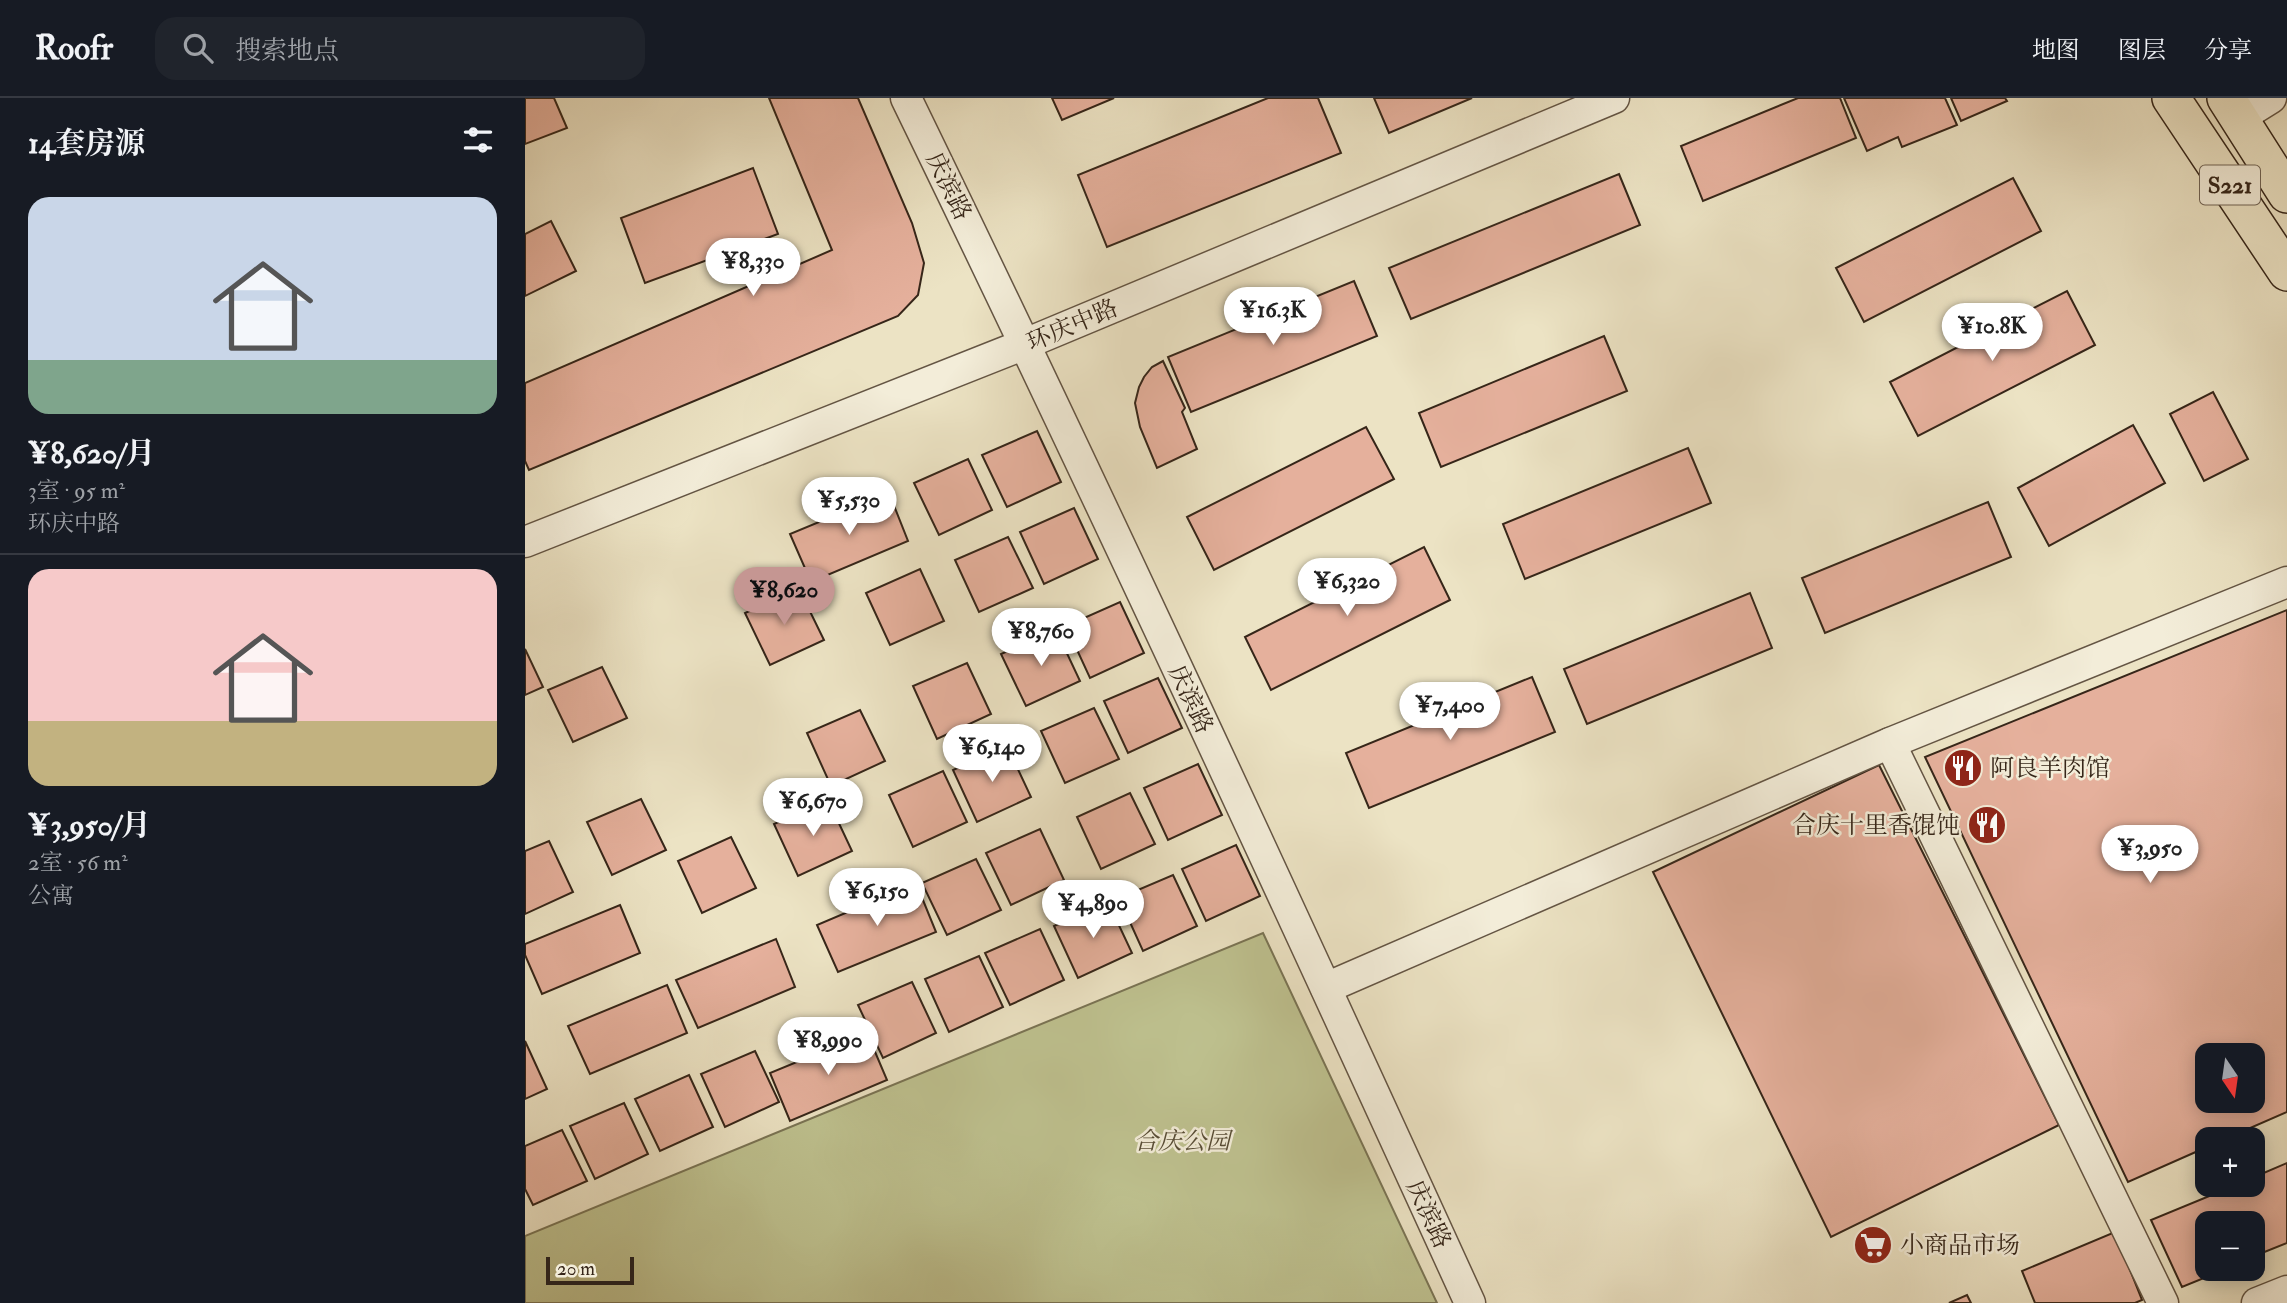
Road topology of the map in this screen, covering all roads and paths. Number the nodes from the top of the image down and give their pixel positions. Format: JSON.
{"nodes":[{"id":1,"x":906,"y":98,"type":"edge"},
{"id":2,"x":1614,"y":98,"type":"edge"},
{"id":3,"x":2171,"y":98,"type":"edge"},
{"id":4,"x":2271,"y":98,"type":"edge"},
{"id":5,"x":2232,"y":108,"type":"edge"},
{"id":6,"x":2287,"y":194,"type":"edge"},
{"id":7,"x":2287,"y":272,"type":"edge"},
{"id":8,"x":1025,"y":344,"type":"junction"},
{"id":9,"x":525,"y":542,"type":"edge"},
{"id":10,"x":2287,"y":582,"type":"edge"},
{"id":11,"x":1890,"y":743,"type":"junction"},
{"id":12,"x":1326,"y":988,"type":"junction"},
{"id":13,"x":2287,"y":1291,"type":"edge"},
{"id":14,"x":1470,"y":1303,"type":"edge"},
{"id":15,"x":2163,"y":1303,"type":"edge"},
{"id":16,"x":2257,"y":1303,"type":"edge"}],
"edges":[{"from":1,"to":8,"type":"street","name":"庆滨路"},
{"from":2,"to":8,"type":"street","name":"环庆中路"},
{"from":3,"to":7,"type":"main road","number":"S221"},
{"from":4,"to":5,"type":"street"},
{"from":5,"to":6,"type":"main road","number":"S221"},
{"from":8,"to":9,"type":"street","name":"环庆中路"},
{"from":8,"to":12,"type":"street","name":"庆滨路"},
{"from":10,"to":11,"type":"street"},
{"from":11,"to":12,"type":"street"},
{"from":11,"to":15,"type":"street"},
{"from":12,"to":14,"type":"street","name":"庆滨路"},
{"from":13,"to":16,"type":"street"}]}
